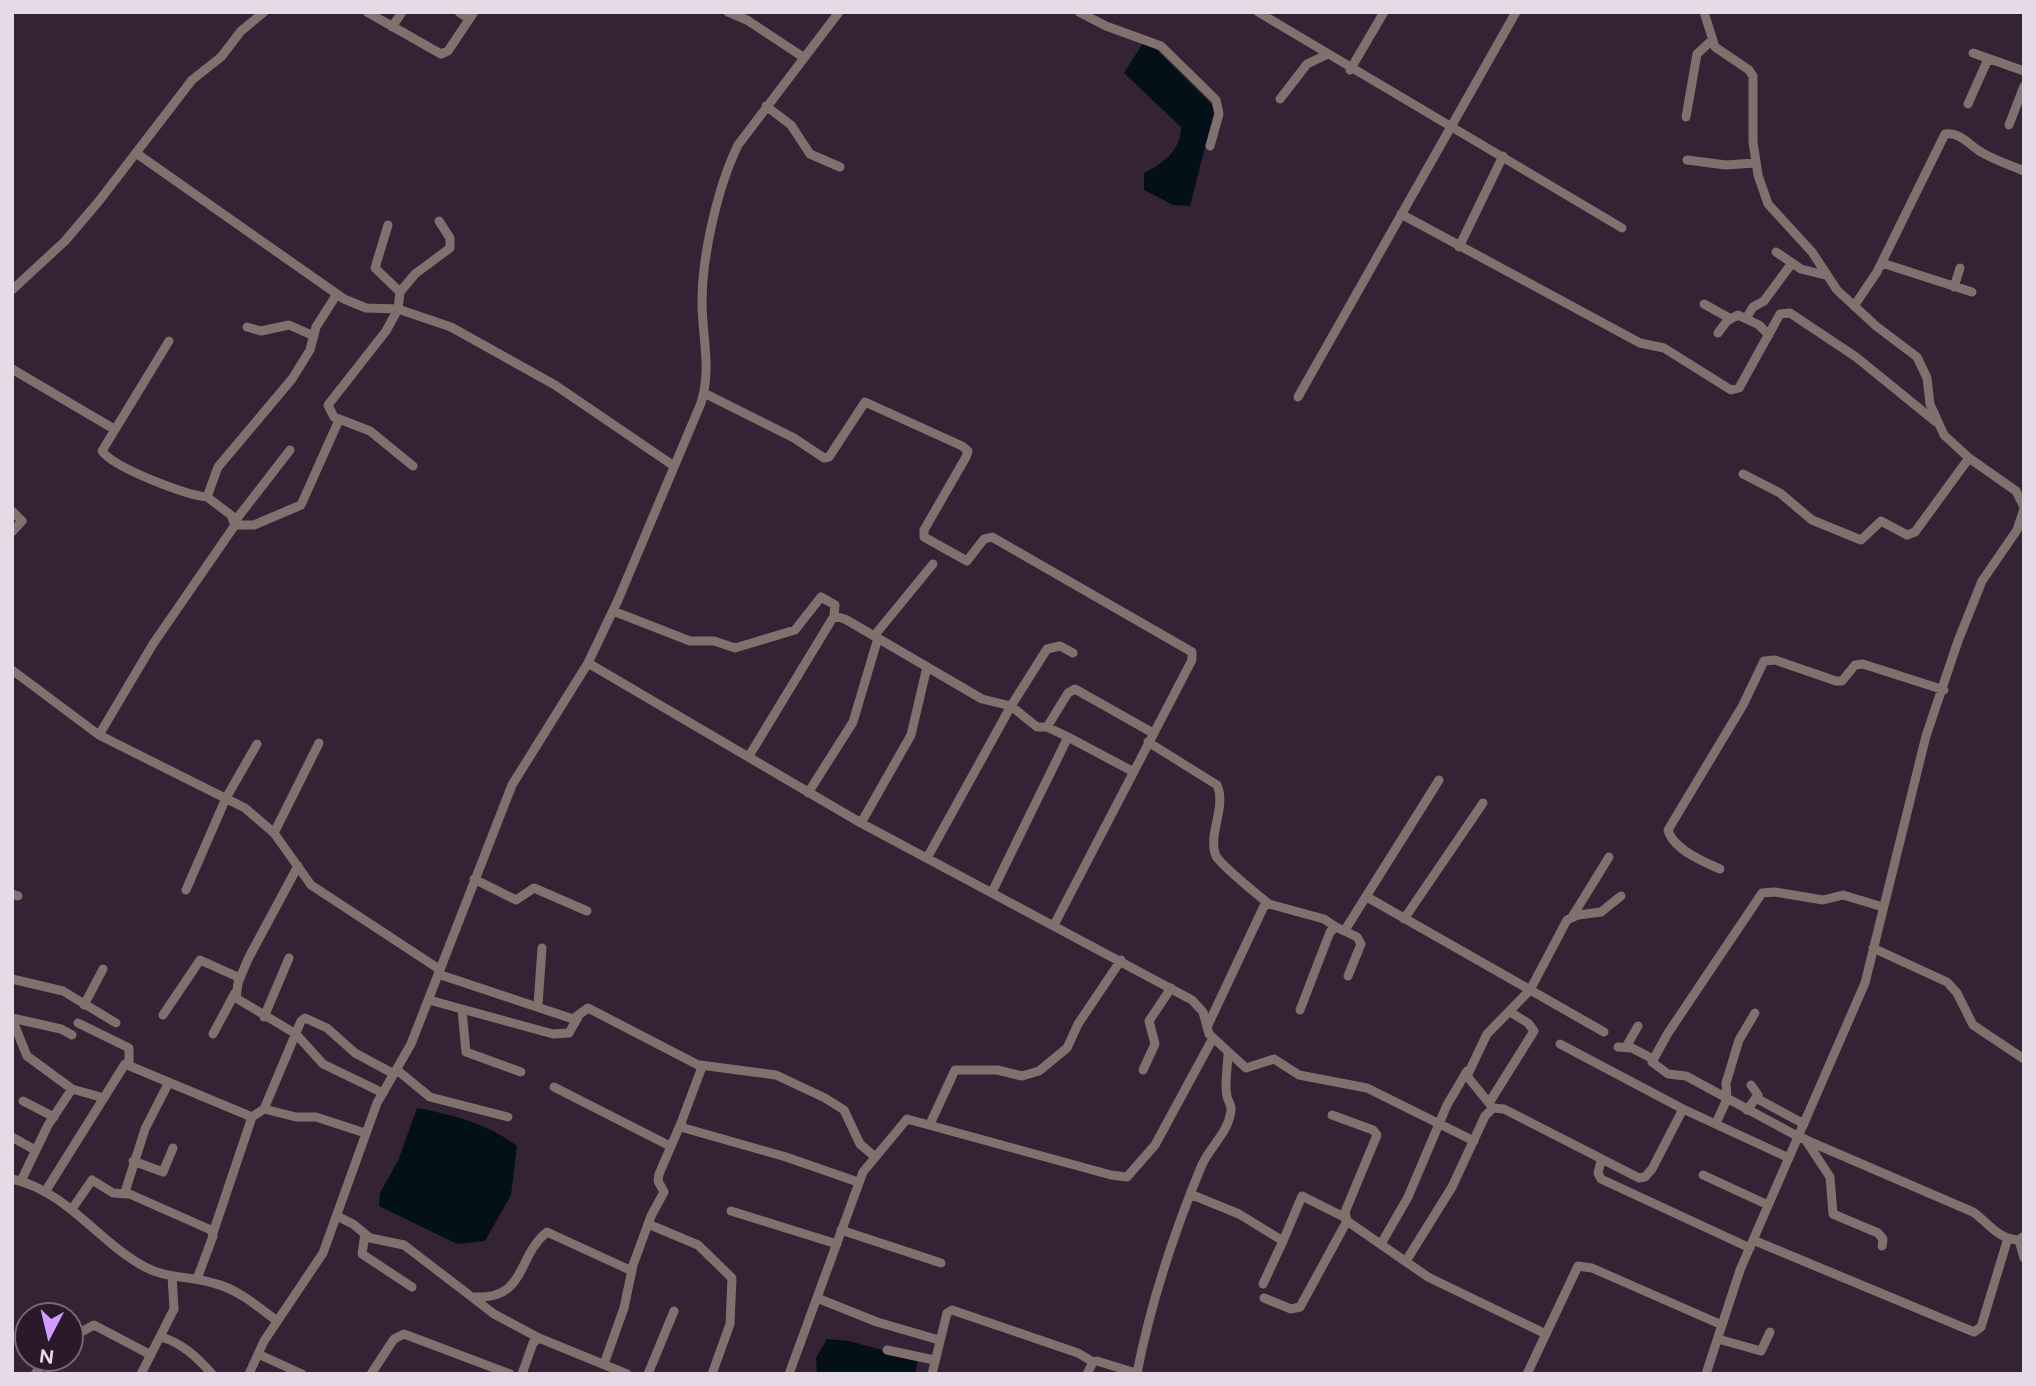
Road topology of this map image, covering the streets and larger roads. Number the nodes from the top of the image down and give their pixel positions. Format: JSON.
{"nodes":[{"id":1,"x":264,"y":12,"type":"edge"},
{"id":2,"x":367,"y":12,"type":"edge"},
{"id":3,"x":402,"y":12,"type":"edge"},
{"id":4,"x":459,"y":12,"type":"edge"},
{"id":5,"x":727,"y":12,"type":"edge"},
{"id":6,"x":1079,"y":12,"type":"edge"},
{"id":7,"x":1258,"y":12,"type":"edge"},
{"id":8,"x":1384,"y":12,"type":"edge"},
{"id":9,"x":1516,"y":12,"type":"edge"},
{"id":10,"x":1704,"y":12,"type":"edge"},
{"id":11,"x":836,"y":14,"type":"edge"},
{"id":12,"x":471,"y":16,"type":"edge"},
{"id":13,"x":392,"y":27,"type":"junction"},
{"id":14,"x":1712,"y":41,"type":"junction"},
{"id":15,"x":1973,"y":53,"type":"dead end"},
{"id":16,"x":1326,"y":55,"type":"junction"},
{"id":17,"x":803,"y":57,"type":"junction"},
{"id":18,"x":1988,"y":59,"type":"junction"},
{"id":19,"x":1350,"y":70,"type":"junction"},
{"id":20,"x":2024,"y":71,"type":"edge"},
{"id":21,"x":2024,"y":86,"type":"edge"},
{"id":22,"x":1280,"y":99,"type":"dead end"},
{"id":23,"x":1968,"y":104,"type":"dead end"},
{"id":24,"x":766,"y":106,"type":"junction"},
{"id":25,"x":1686,"y":117,"type":"dead end"},
{"id":26,"x":2009,"y":125,"type":"dead end"},
{"id":27,"x":1451,"y":127,"type":"junction"},
{"id":28,"x":1210,"y":146,"type":"dead end"},
{"id":29,"x":136,"y":153,"type":"junction"},
{"id":30,"x":1503,"y":156,"type":"junction"},
{"id":31,"x":1687,"y":160,"type":"dead end"},
{"id":32,"x":1755,"y":163,"type":"junction"},
{"id":33,"x":840,"y":167,"type":"dead end"},
{"id":34,"x":2024,"y":171,"type":"edge"},
{"id":35,"x":1402,"y":214,"type":"junction"},
{"id":36,"x":439,"y":221,"type":"dead end"},
{"id":37,"x":388,"y":225,"type":"dead end"},
{"id":38,"x":1622,"y":228,"type":"dead end"},
{"id":39,"x":1459,"y":247,"type":"junction"},
{"id":40,"x":1776,"y":252,"type":"dead end"},
{"id":41,"x":1792,"y":263,"type":"junction"},
{"id":42,"x":1882,"y":263,"type":"junction"},
{"id":43,"x":1960,"y":268,"type":"dead end"},
{"id":44,"x":1825,"y":275,"type":"junction"},
{"id":45,"x":1954,"y":287,"type":"junction"},
{"id":46,"x":12,"y":290,"type":"edge"},
{"id":47,"x":400,"y":292,"type":"junction"},
{"id":48,"x":1972,"y":292,"type":"dead end"},
{"id":49,"x":337,"y":294,"type":"junction"},
{"id":50,"x":1704,"y":304,"type":"dead end"},
{"id":51,"x":1854,"y":306,"type":"junction"},
{"id":52,"x":398,"y":309,"type":"junction"},
{"id":53,"x":1747,"y":317,"type":"junction"},
{"id":54,"x":1731,"y":319,"type":"junction"},
{"id":55,"x":247,"y":327,"type":"dead end"},
{"id":56,"x":1718,"y":333,"type":"dead end"},
{"id":57,"x":1769,"y":335,"type":"junction"},
{"id":58,"x":314,"y":336,"type":"junction"},
{"id":59,"x":169,"y":341,"type":"dead end"},
{"id":60,"x":12,"y":369,"type":"edge"},
{"id":61,"x":704,"y":393,"type":"junction"},
{"id":62,"x":1297,"y":397,"type":"dead end"},
{"id":63,"x":339,"y":420,"type":"junction"},
{"id":64,"x":1936,"y":422,"type":"junction"},
{"id":65,"x":114,"y":429,"type":"junction"},
{"id":66,"x":290,"y":450,"type":"dead end"},
{"id":67,"x":1969,"y":458,"type":"junction"},
{"id":68,"x":413,"y":466,"type":"dead end"},
{"id":69,"x":674,"y":466,"type":"junction"},
{"id":70,"x":1743,"y":474,"type":"dead end"},
{"id":71,"x":207,"y":497,"type":"junction"},
{"id":72,"x":2024,"y":508,"type":"edge"},
{"id":73,"x":12,"y":510,"type":"edge"},
{"id":74,"x":235,"y":523,"type":"junction"},
{"id":75,"x":12,"y":532,"type":"edge"},
{"id":76,"x":933,"y":565,"type":"dead end"},
{"id":77,"x":613,"y":611,"type":"junction"},
{"id":78,"x":834,"y":615,"type":"junction"},
{"id":79,"x":876,"y":637,"type":"junction"},
{"id":80,"x":1073,"y":653,"type":"dead end"},
{"id":81,"x":588,"y":663,"type":"junction"},
{"id":82,"x":927,"y":667,"type":"junction"},
{"id":83,"x":12,"y":670,"type":"edge"},
{"id":84,"x":1944,"y":690,"type":"junction"},
{"id":85,"x":1011,"y":706,"type":"junction"},
{"id":86,"x":1047,"y":727,"type":"junction"},
{"id":87,"x":99,"y":735,"type":"junction"},
{"id":88,"x":1068,"y":737,"type":"junction"},
{"id":89,"x":1151,"y":738,"type":"junction"},
{"id":90,"x":319,"y":743,"type":"dead end"},
{"id":91,"x":257,"y":744,"type":"dead end"},
{"id":92,"x":749,"y":756,"type":"junction"},
{"id":93,"x":1132,"y":771,"type":"junction"},
{"id":94,"x":1439,"y":780,"type":"dead end"},
{"id":95,"x":808,"y":793,"type":"junction"},
{"id":96,"x":226,"y":798,"type":"junction"},
{"id":97,"x":1483,"y":803,"type":"dead end"},
{"id":98,"x":861,"y":823,"type":"junction"},
{"id":99,"x":274,"y":832,"type":"junction"},
{"id":100,"x":1609,"y":857,"type":"dead end"},
{"id":101,"x":927,"y":858,"type":"junction"},
{"id":102,"x":298,"y":866,"type":"junction"},
{"id":103,"x":1720,"y":869,"type":"dead end"},
{"id":104,"x":474,"y":878,"type":"junction"},
{"id":105,"x":186,"y":890,"type":"dead end"},
{"id":106,"x":992,"y":892,"type":"junction"},
{"id":107,"x":1621,"y":896,"type":"dead end"},
{"id":108,"x":1367,"y":897,"type":"junction"},
{"id":109,"x":1269,"y":904,"type":"junction"},
{"id":110,"x":1883,"y":907,"type":"junction"},
{"id":111,"x":587,"y":911,"type":"dead end"},
{"id":112,"x":1572,"y":917,"type":"junction"},
{"id":113,"x":1404,"y":919,"type":"junction"},
{"id":114,"x":1054,"y":925,"type":"junction"},
{"id":115,"x":1341,"y":929,"type":"junction"},
{"id":116,"x":542,"y":948,"type":"dead end"},
{"id":117,"x":1873,"y":948,"type":"junction"},
{"id":118,"x":289,"y":958,"type":"dead end"},
{"id":119,"x":1121,"y":960,"type":"junction"},
{"id":120,"x":103,"y":969,"type":"dead end"},
{"id":121,"x":438,"y":972,"type":"junction"},
{"id":122,"x":1348,"y":976,"type":"dead end"},
{"id":123,"x":240,"y":978,"type":"junction"},
{"id":124,"x":12,"y":979,"type":"edge"},
{"id":125,"x":1171,"y":988,"type":"junction"},
{"id":126,"x":1530,"y":990,"type":"junction"},
{"id":127,"x":235,"y":993,"type":"junction"},
{"id":128,"x":429,"y":1000,"type":"junction"},
{"id":129,"x":84,"y":1005,"type":"junction"},
{"id":130,"x":538,"y":1005,"type":"junction"},
{"id":131,"x":462,"y":1010,"type":"junction"},
{"id":132,"x":1300,"y":1010,"type":"dead end"},
{"id":133,"x":1510,"y":1012,"type":"junction"},
{"id":134,"x":1755,"y":1013,"type":"dead end"},
{"id":135,"x":163,"y":1015,"type":"dead end"},
{"id":136,"x":264,"y":1017,"type":"junction"},
{"id":137,"x":578,"y":1017,"type":"junction"},
{"id":138,"x":12,"y":1018,"type":"edge"},
{"id":139,"x":78,"y":1023,"type":"dead end"},
{"id":140,"x":116,"y":1023,"type":"dead end"},
{"id":141,"x":1638,"y":1026,"type":"dead end"},
{"id":142,"x":1207,"y":1027,"type":"junction"},
{"id":143,"x":18,"y":1030,"type":"junction"},
{"id":144,"x":1604,"y":1032,"type":"dead end"},
{"id":145,"x":213,"y":1034,"type":"dead end"},
{"id":146,"x":296,"y":1034,"type":"junction"},
{"id":147,"x":72,"y":1035,"type":"dead end"},
{"id":148,"x":1213,"y":1038,"type":"junction"},
{"id":149,"x":12,"y":1041,"type":"edge"},
{"id":150,"x":1560,"y":1044,"type":"dead end"},
{"id":151,"x":1228,"y":1053,"type":"junction"},
{"id":152,"x":1653,"y":1059,"type":"junction"},
{"id":153,"x":2024,"y":1059,"type":"edge"},
{"id":154,"x":129,"y":1063,"type":"junction"},
{"id":155,"x":700,"y":1065,"type":"junction"},
{"id":156,"x":1143,"y":1070,"type":"dead end"},
{"id":157,"x":1468,"y":1071,"type":"junction"},
{"id":158,"x":395,"y":1072,"type":"junction"},
{"id":159,"x":521,"y":1072,"type":"dead end"},
{"id":160,"x":169,"y":1082,"type":"junction"},
{"id":161,"x":1751,"y":1085,"type":"dead end"},
{"id":162,"x":554,"y":1087,"type":"dead end"},
{"id":163,"x":72,"y":1089,"type":"junction"},
{"id":164,"x":383,"y":1093,"type":"junction"},
{"id":165,"x":104,"y":1098,"type":"junction"},
{"id":166,"x":1756,"y":1098,"type":"junction"},
{"id":167,"x":1727,"y":1100,"type":"junction"},
{"id":168,"x":23,"y":1101,"type":"dead end"},
{"id":169,"x":1491,"y":1105,"type":"junction"},
{"id":170,"x":264,"y":1109,"type":"junction"},
{"id":171,"x":1683,"y":1109,"type":"junction"},
{"id":172,"x":1747,"y":1110,"type":"junction"},
{"id":173,"x":1332,"y":1115,"type":"dead end"},
{"id":174,"x":508,"y":1116,"type":"dead end"},
{"id":175,"x":54,"y":1117,"type":"junction"},
{"id":176,"x":252,"y":1117,"type":"junction"},
{"id":177,"x":681,"y":1123,"type":"junction"},
{"id":178,"x":1439,"y":1123,"type":"junction"},
{"id":179,"x":1716,"y":1123,"type":"junction"},
{"id":180,"x":930,"y":1124,"type":"junction"},
{"id":181,"x":1804,"y":1124,"type":"junction"},
{"id":182,"x":365,"y":1133,"type":"junction"},
{"id":183,"x":12,"y":1137,"type":"edge"},
{"id":184,"x":1802,"y":1138,"type":"junction"},
{"id":185,"x":1474,"y":1141,"type":"junction"},
{"id":186,"x":670,"y":1146,"type":"junction"},
{"id":187,"x":173,"y":1148,"type":"dead end"},
{"id":188,"x":35,"y":1150,"type":"junction"},
{"id":189,"x":874,"y":1156,"type":"junction"},
{"id":190,"x":1789,"y":1158,"type":"junction"},
{"id":191,"x":133,"y":1161,"type":"junction"},
{"id":192,"x":1601,"y":1161,"type":"junction"},
{"id":193,"x":1703,"y":1175,"type":"dead end"},
{"id":194,"x":17,"y":1180,"type":"edge"},
{"id":195,"x":858,"y":1182,"type":"junction"},
{"id":196,"x":45,"y":1192,"type":"junction"},
{"id":197,"x":127,"y":1194,"type":"junction"},
{"id":198,"x":1190,"y":1194,"type":"junction"},
{"id":199,"x":1768,"y":1205,"type":"junction"},
{"id":200,"x":72,"y":1209,"type":"junction"},
{"id":201,"x":732,"y":1211,"type":"dead end"},
{"id":202,"x":337,"y":1216,"type":"junction"},
{"id":203,"x":1345,"y":1219,"type":"junction"},
{"id":204,"x":648,"y":1224,"type":"junction"},
{"id":205,"x":841,"y":1230,"type":"junction"},
{"id":206,"x":213,"y":1233,"type":"junction"},
{"id":207,"x":365,"y":1234,"type":"junction"},
{"id":208,"x":2008,"y":1238,"type":"junction"},
{"id":209,"x":2021,"y":1238,"type":"edge"},
{"id":210,"x":1283,"y":1241,"type":"junction"},
{"id":211,"x":837,"y":1244,"type":"junction"},
{"id":212,"x":1381,"y":1244,"type":"junction"},
{"id":213,"x":1751,"y":1244,"type":"junction"},
{"id":214,"x":1882,"y":1246,"type":"dead end"},
{"id":215,"x":2024,"y":1258,"type":"edge"},
{"id":216,"x":1406,"y":1261,"type":"junction"},
{"id":217,"x":941,"y":1263,"type":"dead end"},
{"id":218,"x":632,"y":1271,"type":"junction"},
{"id":219,"x":172,"y":1276,"type":"junction"},
{"id":220,"x":197,"y":1279,"type":"junction"},
{"id":221,"x":1263,"y":1284,"type":"dead end"},
{"id":222,"x":412,"y":1287,"type":"dead end"},
{"id":223,"x":475,"y":1297,"type":"junction"},
{"id":224,"x":817,"y":1298,"type":"junction"},
{"id":225,"x":1264,"y":1298,"type":"dead end"},
{"id":226,"x":674,"y":1311,"type":"dead end"},
{"id":227,"x":278,"y":1321,"type":"junction"},
{"id":228,"x":1722,"y":1325,"type":"junction"},
{"id":229,"x":84,"y":1330,"type":"edge"},
{"id":230,"x":1770,"y":1332,"type":"dead end"},
{"id":231,"x":1546,"y":1334,"type":"junction"},
{"id":232,"x":161,"y":1337,"type":"junction"},
{"id":233,"x":539,"y":1338,"type":"junction"},
{"id":234,"x":1718,"y":1339,"type":"junction"},
{"id":235,"x":939,"y":1340,"type":"junction"},
{"id":236,"x":887,"y":1350,"type":"dead end"},
{"id":237,"x":258,"y":1354,"type":"junction"},
{"id":238,"x":151,"y":1356,"type":"junction"},
{"id":239,"x":934,"y":1360,"type":"junction"},
{"id":240,"x":1093,"y":1362,"type":"junction"},
{"id":241,"x":604,"y":1364,"type":"junction"},
{"id":242,"x":1138,"y":1373,"type":"edge"},
{"id":243,"x":141,"y":1374,"type":"edge"},
{"id":244,"x":212,"y":1374,"type":"edge"},
{"id":245,"x":249,"y":1374,"type":"edge"},
{"id":246,"x":302,"y":1374,"type":"edge"},
{"id":247,"x":371,"y":1374,"type":"edge"},
{"id":248,"x":510,"y":1374,"type":"edge"},
{"id":249,"x":522,"y":1374,"type":"edge"},
{"id":250,"x":627,"y":1374,"type":"edge"},
{"id":251,"x":648,"y":1374,"type":"edge"},
{"id":252,"x":712,"y":1374,"type":"edge"},
{"id":253,"x":789,"y":1374,"type":"edge"},
{"id":254,"x":932,"y":1374,"type":"edge"},
{"id":255,"x":1087,"y":1374,"type":"edge"},
{"id":256,"x":1527,"y":1374,"type":"edge"},
{"id":257,"x":1706,"y":1374,"type":"edge"}],
"edges":[{"from":1,"to":29,"type":"street"},
{"from":2,"to":13,"type":"street"},
{"from":3,"to":13,"type":"street"},
{"from":4,"to":12,"type":"street"},
{"from":5,"to":17,"type":"street"},
{"from":6,"to":28,"type":"street"},
{"from":7,"to":16,"type":"street"},
{"from":8,"to":19,"type":"street"},
{"from":9,"to":27,"type":"street"},
{"from":10,"to":14,"type":"street"},
{"from":11,"to":17,"type":"street"},
{"from":12,"to":13,"type":"street"},
{"from":14,"to":25,"type":"street"},
{"from":14,"to":32,"type":"street"},
{"from":15,"to":18,"type":"street"},
{"from":16,"to":19,"type":"street"},
{"from":16,"to":22,"type":"street"},
{"from":17,"to":24,"type":"street"},
{"from":18,"to":20,"type":"street"},
{"from":18,"to":23,"type":"street"},
{"from":19,"to":27,"type":"street"},
{"from":21,"to":26,"type":"street"},
{"from":24,"to":33,"type":"street"},
{"from":24,"to":61,"type":"street"},
{"from":27,"to":30,"type":"street"},
{"from":27,"to":35,"type":"street"},
{"from":29,"to":46,"type":"street"},
{"from":29,"to":49,"type":"street"},
{"from":30,"to":38,"type":"street"},
{"from":30,"to":39,"type":"street"},
{"from":31,"to":32,"type":"street"},
{"from":32,"to":44,"type":"street"},
{"from":34,"to":42,"type":"street"},
{"from":35,"to":39,"type":"street"},
{"from":35,"to":62,"type":"street"},
{"from":36,"to":47,"type":"street"},
{"from":37,"to":47,"type":"street"},
{"from":39,"to":57,"type":"street"},
{"from":40,"to":41,"type":"street"},
{"from":41,"to":44,"type":"street"},
{"from":41,"to":53,"type":"street"},
{"from":42,"to":45,"type":"street"},
{"from":42,"to":51,"type":"street"},
{"from":43,"to":45,"type":"street"},
{"from":44,"to":51,"type":"street"},
{"from":45,"to":48,"type":"street"},
{"from":47,"to":52,"type":"street"},
{"from":49,"to":52,"type":"street"},
{"from":49,"to":58,"type":"street"},
{"from":50,"to":54,"type":"street"},
{"from":51,"to":64,"type":"street"},
{"from":52,"to":63,"type":"street"},
{"from":52,"to":69,"type":"street"},
{"from":53,"to":54,"type":"street"},
{"from":53,"to":57,"type":"street"},
{"from":54,"to":56,"type":"street"},
{"from":55,"to":58,"type":"street"},
{"from":57,"to":64,"type":"street"},
{"from":58,"to":71,"type":"street"},
{"from":59,"to":65,"type":"street"},
{"from":60,"to":65,"type":"street"},
{"from":61,"to":69,"type":"street"},
{"from":61,"to":89,"type":"street"},
{"from":63,"to":68,"type":"street"},
{"from":63,"to":74,"type":"street"},
{"from":64,"to":67,"type":"street"},
{"from":65,"to":71,"type":"street"},
{"from":66,"to":74,"type":"street"},
{"from":67,"to":70,"type":"street"},
{"from":67,"to":72,"type":"street"},
{"from":69,"to":77,"type":"street"},
{"from":71,"to":74,"type":"street"},
{"from":72,"to":84,"type":"street"},
{"from":73,"to":75,"type":"street"},
{"from":74,"to":87,"type":"street"},
{"from":76,"to":79,"type":"street"},
{"from":77,"to":78,"type":"street"},
{"from":77,"to":81,"type":"street"},
{"from":78,"to":79,"type":"street"},
{"from":78,"to":92,"type":"street"},
{"from":79,"to":82,"type":"street"},
{"from":79,"to":95,"type":"street"},
{"from":80,"to":85,"type":"street"},
{"from":81,"to":92,"type":"street"},
{"from":81,"to":104,"type":"street"},
{"from":82,"to":85,"type":"street"},
{"from":82,"to":98,"type":"street"},
{"from":83,"to":87,"type":"street"},
{"from":84,"to":103,"type":"street"},
{"from":84,"to":110,"type":"street"},
{"from":85,"to":86,"type":"street"},
{"from":85,"to":101,"type":"street"},
{"from":86,"to":88,"type":"street"},
{"from":86,"to":89,"type":"street"},
{"from":87,"to":96,"type":"street"},
{"from":88,"to":93,"type":"street"},
{"from":88,"to":106,"type":"street"},
{"from":89,"to":93,"type":"street"},
{"from":89,"to":109,"type":"street"},
{"from":90,"to":99,"type":"street"},
{"from":91,"to":96,"type":"street"},
{"from":92,"to":95,"type":"street"},
{"from":93,"to":114,"type":"street"},
{"from":94,"to":108,"type":"street"},
{"from":95,"to":98,"type":"street"},
{"from":96,"to":99,"type":"street"},
{"from":96,"to":105,"type":"street"},
{"from":97,"to":113,"type":"street"},
{"from":98,"to":101,"type":"street"},
{"from":99,"to":102,"type":"street"},
{"from":100,"to":112,"type":"street"},
{"from":101,"to":106,"type":"street"},
{"from":102,"to":121,"type":"street"},
{"from":102,"to":123,"type":"street"},
{"from":104,"to":111,"type":"street"},
{"from":104,"to":121,"type":"street"},
{"from":106,"to":114,"type":"street"},
{"from":107,"to":112,"type":"street"},
{"from":108,"to":113,"type":"street"},
{"from":108,"to":115,"type":"street"},
{"from":109,"to":115,"type":"street"},
{"from":109,"to":142,"type":"street"},
{"from":110,"to":117,"type":"street"},
{"from":110,"to":152,"type":"street"},
{"from":112,"to":126,"type":"street"},
{"from":113,"to":126,"type":"street"},
{"from":114,"to":119,"type":"street"},
{"from":115,"to":122,"type":"street"},
{"from":115,"to":132,"type":"street"},
{"from":116,"to":130,"type":"street"},
{"from":117,"to":153,"type":"street"},
{"from":117,"to":181,"type":"street"},
{"from":118,"to":136,"type":"street"},
{"from":119,"to":125,"type":"street"},
{"from":119,"to":180,"type":"street"},
{"from":120,"to":129,"type":"street"},
{"from":121,"to":128,"type":"street"},
{"from":121,"to":130,"type":"street"},
{"from":123,"to":127,"type":"street"},
{"from":123,"to":135,"type":"street"},
{"from":124,"to":129,"type":"street"},
{"from":125,"to":142,"type":"street"},
{"from":125,"to":156,"type":"street"},
{"from":126,"to":133,"type":"street"},
{"from":126,"to":144,"type":"street"},
{"from":127,"to":136,"type":"street"},
{"from":127,"to":145,"type":"street"},
{"from":128,"to":131,"type":"street"},
{"from":128,"to":158,"type":"street"},
{"from":129,"to":140,"type":"street"},
{"from":130,"to":137,"type":"street"},
{"from":131,"to":137,"type":"street"},
{"from":131,"to":159,"type":"street"},
{"from":133,"to":157,"type":"street"},
{"from":133,"to":169,"type":"street"},
{"from":134,"to":167,"type":"street"},
{"from":136,"to":146,"type":"street"},
{"from":137,"to":155,"type":"street"},
{"from":138,"to":143,"type":"street"},
{"from":138,"to":147,"type":"street"},
{"from":139,"to":154,"type":"street"},
{"from":141,"to":152,"type":"street"},
{"from":142,"to":148,"type":"street"},
{"from":143,"to":149,"type":"street"},
{"from":143,"to":163,"type":"street"},
{"from":146,"to":158,"type":"street"},
{"from":146,"to":164,"type":"street"},
{"from":146,"to":170,"type":"street"},
{"from":148,"to":151,"type":"street"},
{"from":148,"to":180,"type":"street"},
{"from":150,"to":171,"type":"street"},
{"from":151,"to":178,"type":"street"},
{"from":151,"to":198,"type":"street"},
{"from":152,"to":167,"type":"street"},
{"from":154,"to":160,"type":"street"},
{"from":154,"to":165,"type":"street"},
{"from":155,"to":177,"type":"street"},
{"from":155,"to":189,"type":"street"},
{"from":157,"to":169,"type":"street"},
{"from":157,"to":178,"type":"street"},
{"from":158,"to":164,"type":"street"},
{"from":158,"to":174,"type":"street"},
{"from":160,"to":176,"type":"street"},
{"from":160,"to":191,"type":"street"},
{"from":161,"to":166,"type":"street"},
{"from":162,"to":186,"type":"street"},
{"from":163,"to":165,"type":"street"},
{"from":163,"to":175,"type":"street"},
{"from":164,"to":182,"type":"street"},
{"from":165,"to":196,"type":"street"},
{"from":166,"to":172,"type":"street"},
{"from":166,"to":181,"type":"street"},
{"from":167,"to":172,"type":"street"},
{"from":167,"to":179,"type":"street"},
{"from":168,"to":175,"type":"street"},
{"from":169,"to":185,"type":"street"},
{"from":169,"to":192,"type":"street"},
{"from":170,"to":176,"type":"street"},
{"from":170,"to":182,"type":"street"},
{"from":171,"to":179,"type":"street"},
{"from":171,"to":192,"type":"street"},
{"from":172,"to":184,"type":"street"},
{"from":173,"to":203,"type":"street"},
{"from":175,"to":188,"type":"street"},
{"from":176,"to":206,"type":"street"},
{"from":177,"to":186,"type":"street"},
{"from":177,"to":195,"type":"street"},
{"from":178,"to":185,"type":"street"},
{"from":178,"to":212,"type":"street"},
{"from":179,"to":190,"type":"street"},
{"from":180,"to":189,"type":"street"},
{"from":181,"to":184,"type":"street"},
{"from":182,"to":202,"type":"street"},
{"from":183,"to":188,"type":"street"},
{"from":184,"to":190,"type":"street"},
{"from":184,"to":208,"type":"street"},
{"from":184,"to":214,"type":"street"},
{"from":185,"to":216,"type":"street"},
{"from":186,"to":204,"type":"street"},
{"from":187,"to":191,"type":"street"},
{"from":188,"to":194,"type":"street"},
{"from":189,"to":195,"type":"street"},
{"from":190,"to":199,"type":"street"},
{"from":191,"to":197,"type":"street"},
{"from":192,"to":213,"type":"street"},
{"from":193,"to":199,"type":"street"},
{"from":194,"to":196,"type":"street"},
{"from":195,"to":205,"type":"street"},
{"from":196,"to":200,"type":"street"},
{"from":197,"to":200,"type":"street"},
{"from":197,"to":206,"type":"street"},
{"from":198,"to":210,"type":"street"},
{"from":198,"to":242,"type":"street"},
{"from":199,"to":213,"type":"street"},
{"from":200,"to":219,"type":"street"},
{"from":201,"to":211,"type":"street"},
{"from":202,"to":207,"type":"street"},
{"from":202,"to":227,"type":"street"},
{"from":203,"to":210,"type":"street"},
{"from":203,"to":212,"type":"street"},
{"from":203,"to":225,"type":"street"},
{"from":204,"to":218,"type":"street"},
{"from":204,"to":252,"type":"street"},
{"from":205,"to":211,"type":"street"},
{"from":205,"to":217,"type":"street"},
{"from":206,"to":220,"type":"street"},
{"from":207,"to":222,"type":"street"},
{"from":207,"to":223,"type":"street"},
{"from":208,"to":209,"type":"street"},
{"from":208,"to":213,"type":"street"},
{"from":209,"to":215,"type":"street"},
{"from":210,"to":221,"type":"street"},
{"from":211,"to":224,"type":"street"},
{"from":212,"to":216,"type":"street"},
{"from":213,"to":228,"type":"street"},
{"from":216,"to":231,"type":"street"},
{"from":218,"to":223,"type":"street"},
{"from":218,"to":241,"type":"street"},
{"from":219,"to":220,"type":"street"},
{"from":219,"to":232,"type":"street"},
{"from":220,"to":227,"type":"street"},
{"from":223,"to":233,"type":"street"},
{"from":224,"to":235,"type":"street"},
{"from":224,"to":253,"type":"street"},
{"from":226,"to":251,"type":"street"},
{"from":227,"to":237,"type":"street"},
{"from":228,"to":231,"type":"street"},
{"from":228,"to":234,"type":"street"},
{"from":229,"to":238,"type":"street"},
{"from":230,"to":234,"type":"street"},
{"from":231,"to":256,"type":"street"},
{"from":232,"to":238,"type":"street"},
{"from":232,"to":244,"type":"street"},
{"from":233,"to":241,"type":"street"},
{"from":233,"to":249,"type":"street"},
{"from":234,"to":257,"type":"street"},
{"from":235,"to":239,"type":"street"},
{"from":235,"to":240,"type":"street"},
{"from":236,"to":239,"type":"street"},
{"from":237,"to":245,"type":"street"},
{"from":237,"to":246,"type":"street"},
{"from":238,"to":243,"type":"street"},
{"from":239,"to":254,"type":"street"},
{"from":240,"to":242,"type":"street"},
{"from":240,"to":255,"type":"street"},
{"from":241,"to":250,"type":"street"},
{"from":247,"to":248,"type":"street"}]}
